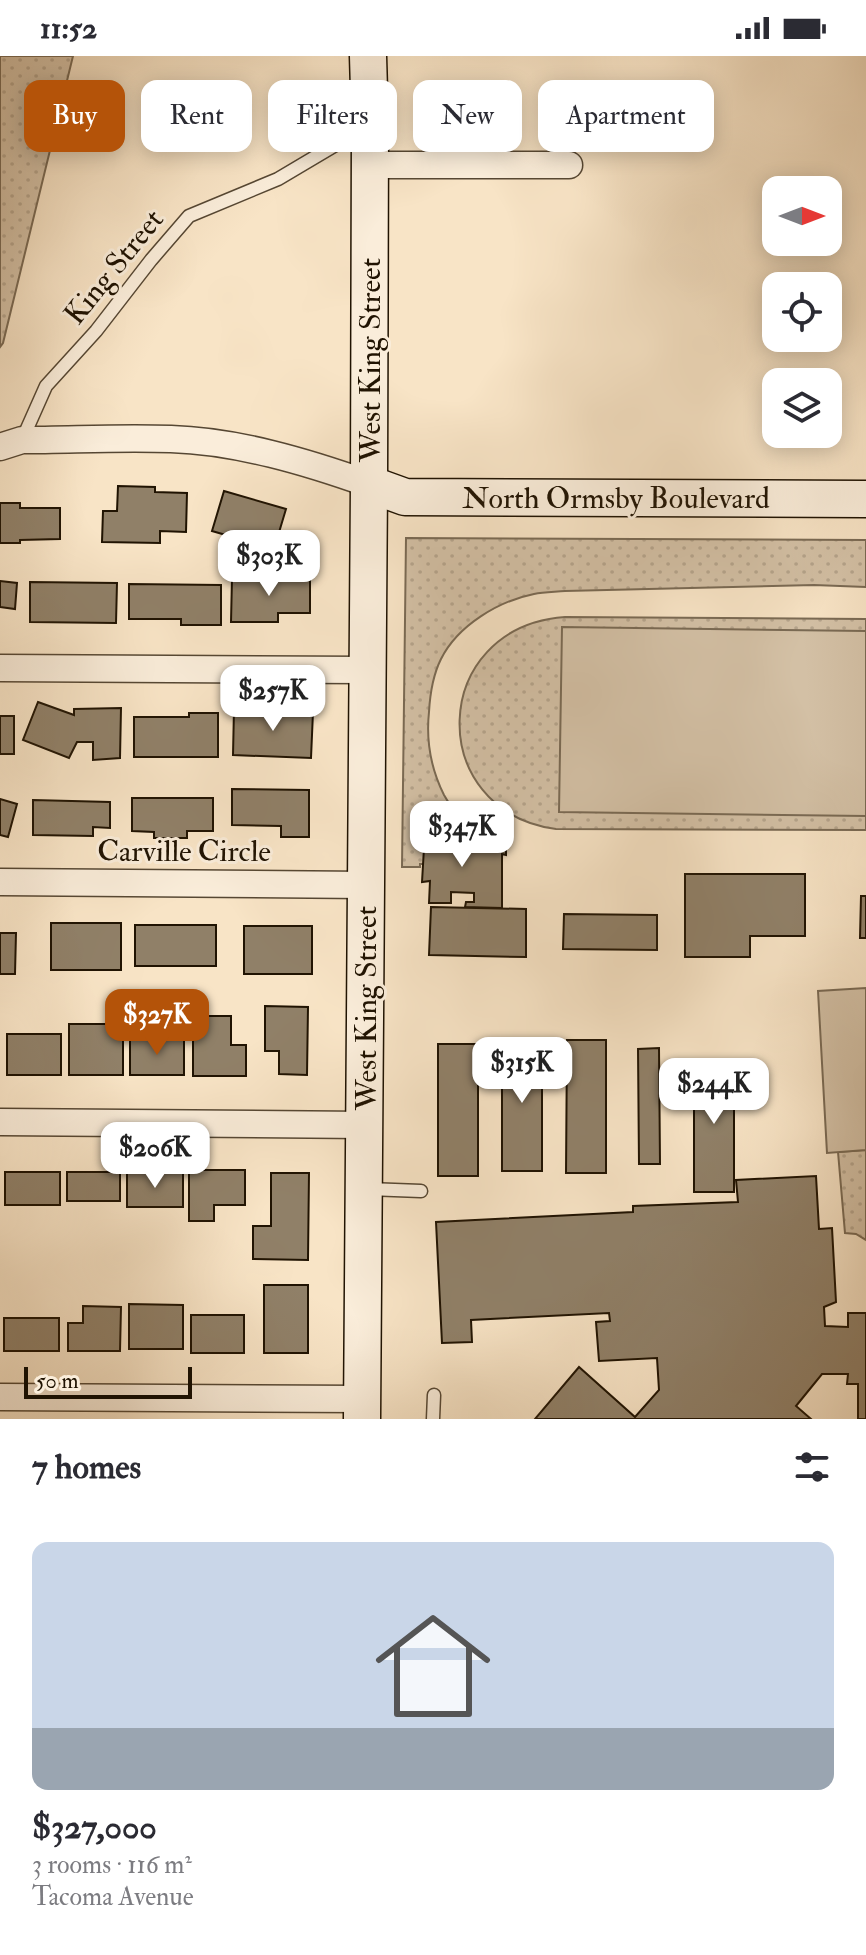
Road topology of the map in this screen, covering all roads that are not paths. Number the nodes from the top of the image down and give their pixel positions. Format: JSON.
{"nodes":[{"id":1,"x":368,"y":56,"type":"edge"},
{"id":2,"x":369,"y":80,"type":"edge"},
{"id":3,"x":324,"y":152,"type":"edge"},
{"id":4,"x":370,"y":152,"type":"edge"},
{"id":5,"x":370,"y":165,"type":"junction"},
{"id":6,"x":569,"y":165,"type":"dead end"},
{"id":7,"x":11,"y":444,"type":"edge"},
{"id":8,"x":369,"y":484,"type":"junction"},
{"id":9,"x":866,"y":499,"type":"edge"},
{"id":10,"x":0,"y":668,"type":"edge"},
{"id":11,"x":368,"y":670,"type":"junction"},
{"id":12,"x":0,"y":882,"type":"edge"},
{"id":13,"x":367,"y":885,"type":"junction"},
{"id":14,"x":0,"y":1122,"type":"edge"},
{"id":15,"x":365,"y":1125,"type":"junction"},
{"id":16,"x":364,"y":1189,"type":"junction"},
{"id":17,"x":421,"y":1191,"type":"dead end"},
{"id":18,"x":434,"y":1395,"type":"dead end"},
{"id":19,"x":0,"y":1397,"type":"edge"},
{"id":20,"x":362,"y":1409,"type":"edge"},
{"id":21,"x":433,"y":1419,"type":"edge"}],
"edges":[{"from":1,"to":2,"type":"street","name":"West King Street"},
{"from":3,"to":7,"type":"lane","name":"King Street"},
{"from":4,"to":5,"type":"street","name":"West King Street"},
{"from":5,"to":6,"type":"street"},
{"from":5,"to":8,"type":"street","name":"West King Street"},
{"from":7,"to":8,"type":"street"},
{"from":8,"to":9,"type":"street","name":"North Ormsby Boulevard"},
{"from":8,"to":11,"type":"street","name":"West King Street"},
{"from":10,"to":11,"type":"street"},
{"from":11,"to":13,"type":"street","name":"West King Street"},
{"from":12,"to":13,"type":"street","name":"Carville Circle"},
{"from":13,"to":15,"type":"street","name":"West King Street"},
{"from":14,"to":15,"type":"street"},
{"from":15,"to":16,"type":"street","name":"West King Street"},
{"from":16,"to":17,"type":"lane"},
{"from":16,"to":20,"type":"street","name":"West King Street"},
{"from":18,"to":21,"type":"lane"},
{"from":19,"to":20,"type":"street"}]}
